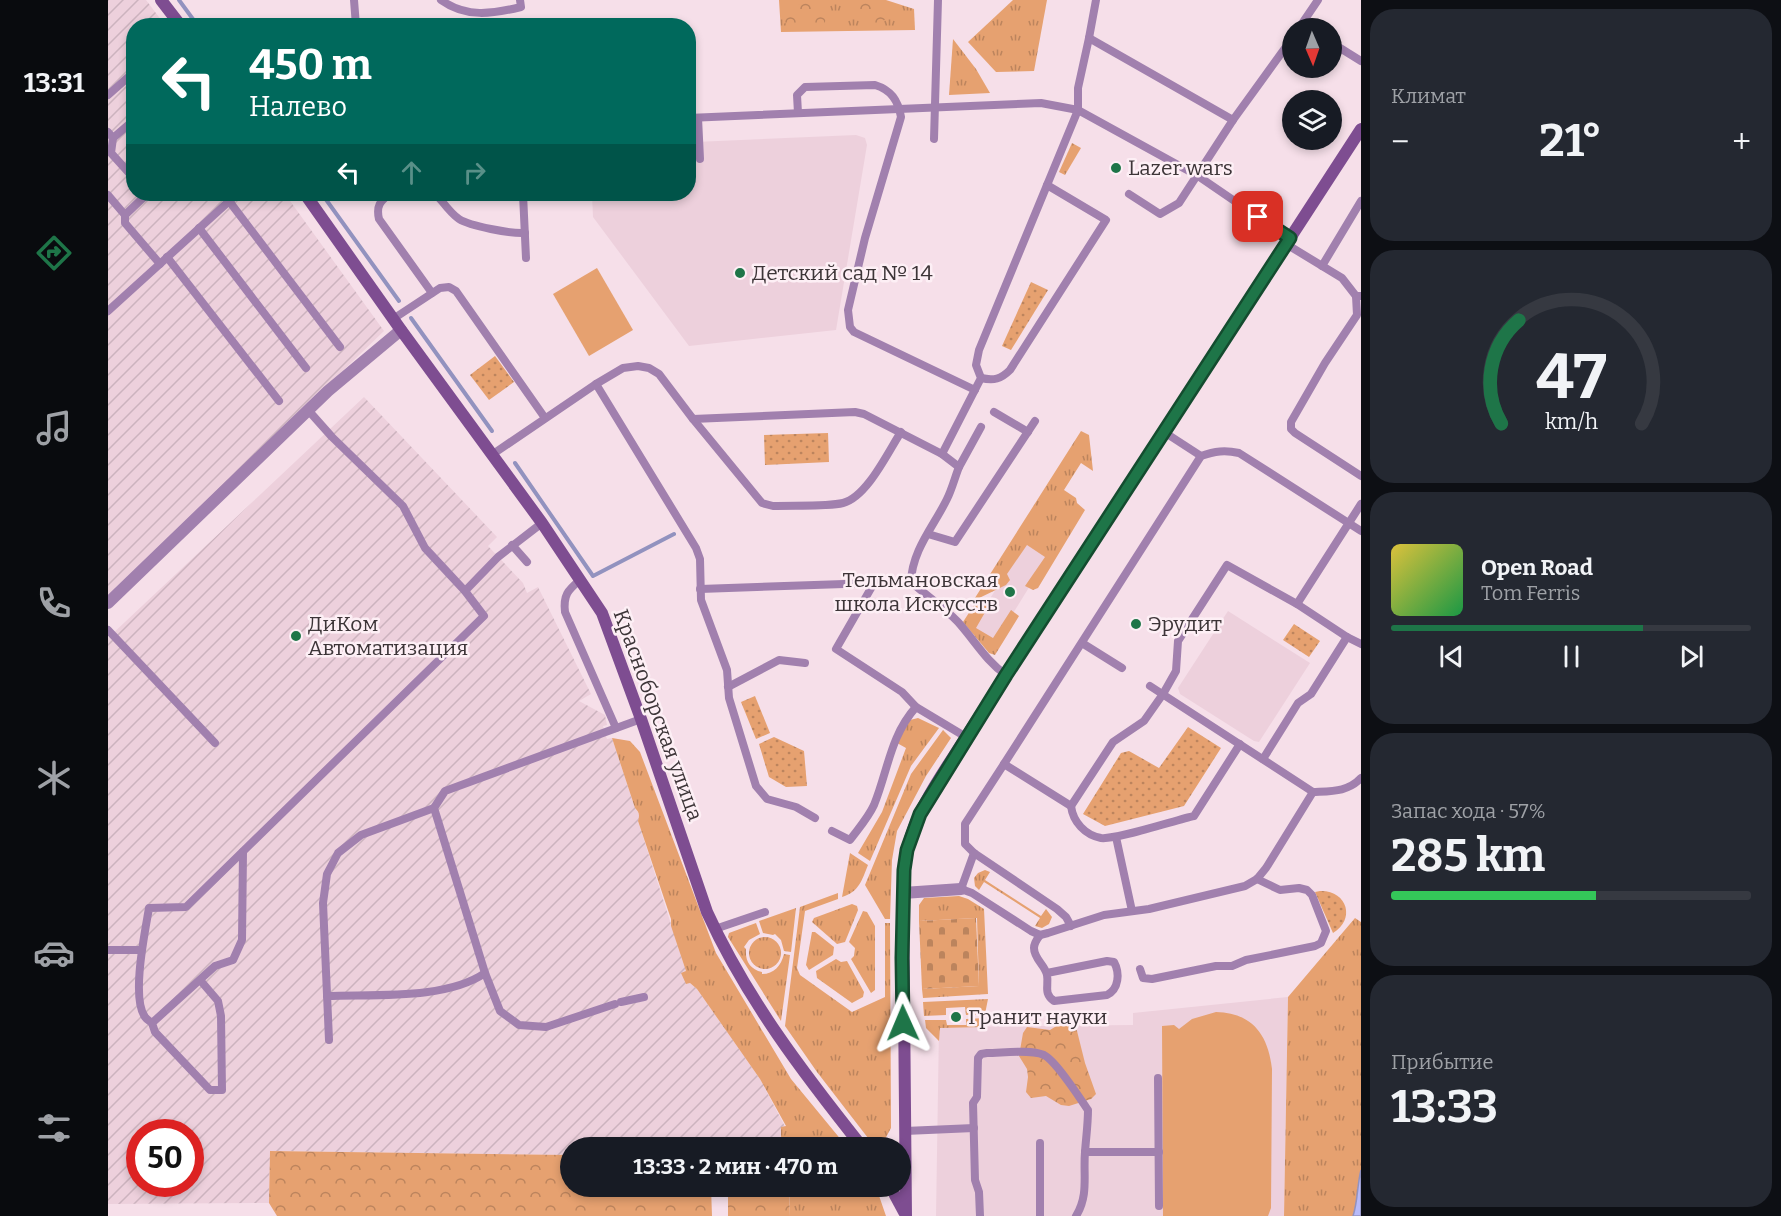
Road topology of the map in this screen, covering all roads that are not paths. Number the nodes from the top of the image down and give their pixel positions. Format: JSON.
{"nodes":[{"id":1,"x":161,"y":0,"type":"edge"},
{"id":2,"x":354,"y":0,"type":"edge"},
{"id":3,"x":441,"y":0,"type":"edge"},
{"id":4,"x":520,"y":0,"type":"edge"},
{"id":5,"x":938,"y":0,"type":"edge"},
{"id":6,"x":1096,"y":0,"type":"edge"},
{"id":7,"x":1306,"y":0,"type":"edge"},
{"id":8,"x":1318,"y":0,"type":"edge"},
{"id":9,"x":1312,"y":8,"type":"junction"},
{"id":10,"x":175,"y":18,"type":"edge"},
{"id":11,"x":355,"y":18,"type":"edge"},
{"id":12,"x":1307,"y":18,"type":"edge"},
{"id":13,"x":1089,"y":38,"type":"junction"},
{"id":14,"x":1342,"y":49,"type":"edge"},
{"id":15,"x":1282,"y":52,"type":"edge"},
{"id":16,"x":1361,"y":61,"type":"edge"},
{"id":17,"x":126,"y":79,"type":"edge"},
{"id":18,"x":108,"y":95,"type":"edge"},
{"id":19,"x":935,"y":107,"type":"junction"},
{"id":20,"x":900,"y":108,"type":"junction"},
{"id":21,"x":1078,"y":110,"type":"junction"},
{"id":22,"x":798,"y":113,"type":"junction"},
{"id":23,"x":698,"y":118,"type":"joint"},
{"id":24,"x":1233,"y":120,"type":"junction"},
{"id":25,"x":126,"y":125,"type":"edge"},
{"id":26,"x":1361,"y":129,"type":"edge"},
{"id":27,"x":110,"y":135,"type":"edge"},
{"id":28,"x":934,"y":139,"type":"dead end"},
{"id":29,"x":700,"y":159,"type":"dead end"},
{"id":30,"x":126,"y":170,"type":"edge"},
{"id":31,"x":1198,"y":176,"type":"junction"},
{"id":32,"x":1047,"y":184,"type":"junction"},
{"id":33,"x":1129,"y":194,"type":"dead end"},
{"id":34,"x":108,"y":195,"type":"edge"},
{"id":35,"x":140,"y":201,"type":"edge"},
{"id":36,"x":229,"y":201,"type":"joint"},
{"id":37,"x":310,"y":201,"type":"edge"},
{"id":38,"x":381,"y":201,"type":"edge"},
{"id":39,"x":442,"y":201,"type":"edge"},
{"id":40,"x":523,"y":201,"type":"edge"},
{"id":41,"x":1361,"y":201,"type":"edge"},
{"id":42,"x":125,"y":215,"type":"junction"},
{"id":43,"x":199,"y":228,"type":"junction"},
{"id":44,"x":525,"y":233,"type":"junction"},
{"id":45,"x":1288,"y":241,"type":"junction"},
{"id":46,"x":526,"y":258,"type":"dead end"},
{"id":47,"x":164,"y":261,"type":"junction"},
{"id":48,"x":1322,"y":266,"type":"junction"},
{"id":49,"x":432,"y":293,"type":"junction"},
{"id":50,"x":1359,"y":296,"type":"edge"},
{"id":51,"x":108,"y":311,"type":"edge"},
{"id":52,"x":1359,"y":317,"type":"edge"},
{"id":53,"x":397,"y":325,"type":"junction"},
{"id":54,"x":340,"y":346,"type":"dead end"},
{"id":55,"x":306,"y":368,"type":"dead end"},
{"id":56,"x":981,"y":378,"type":"junction"},
{"id":57,"x":596,"y":384,"type":"junction"},
{"id":58,"x":975,"y":390,"type":"junction"},
{"id":59,"x":279,"y":401,"type":"dead end"},
{"id":60,"x":308,"y":410,"type":"junction"},
{"id":61,"x":994,"y":412,"type":"dead end"},
{"id":62,"x":545,"y":417,"type":"junction"},
{"id":63,"x":693,"y":419,"type":"junction"},
{"id":64,"x":1035,"y":421,"type":"dead end"},
{"id":65,"x":981,"y":428,"type":"dead end"},
{"id":66,"x":901,"y":432,"type":"junction"},
{"id":67,"x":1028,"y":432,"type":"junction"},
{"id":68,"x":1164,"y":432,"type":"junction"},
{"id":69,"x":493,"y":454,"type":"junction"},
{"id":70,"x":942,"y":454,"type":"junction"},
{"id":71,"x":1201,"y":456,"type":"junction"},
{"id":72,"x":959,"y":467,"type":"junction"},
{"id":73,"x":1361,"y":476,"type":"edge"},
{"id":74,"x":1361,"y":504,"type":"edge"},
{"id":75,"x":542,"y":523,"type":"junction"},
{"id":76,"x":1349,"y":523,"type":"junction"},
{"id":77,"x":1361,"y":531,"type":"edge"},
{"id":78,"x":928,"y":534,"type":"junction"},
{"id":79,"x":512,"y":545,"type":"junction"},
{"id":80,"x":527,"y":562,"type":"dead end"},
{"id":81,"x":580,"y":580,"type":"junction"},
{"id":82,"x":911,"y":582,"type":"junction"},
{"id":83,"x":874,"y":583,"type":"junction"},
{"id":84,"x":700,"y":589,"type":"junction"},
{"id":85,"x":465,"y":591,"type":"junction"},
{"id":86,"x":108,"y":603,"type":"edge"},
{"id":87,"x":1297,"y":604,"type":"junction"},
{"id":88,"x":108,"y":630,"type":"edge"},
{"id":89,"x":1347,"y":637,"type":"junction"},
{"id":90,"x":1082,"y":643,"type":"junction"},
{"id":91,"x":1361,"y":644,"type":"edge"},
{"id":92,"x":805,"y":663,"type":"dead end"},
{"id":93,"x":1122,"y":668,"type":"dead end"},
{"id":94,"x":1006,"y":675,"type":"junction"},
{"id":95,"x":1150,"y":686,"type":"dead end"},
{"id":96,"x":728,"y":687,"type":"junction"},
{"id":97,"x":1163,"y":694,"type":"junction"},
{"id":98,"x":915,"y":707,"type":"junction"},
{"id":99,"x":641,"y":718,"type":"junction"},
{"id":100,"x":616,"y":728,"type":"junction"},
{"id":101,"x":966,"y":737,"type":"junction"},
{"id":102,"x":215,"y":743,"type":"dead end"},
{"id":103,"x":1240,"y":744,"type":"junction"},
{"id":104,"x":1263,"y":759,"type":"junction"},
{"id":105,"x":1004,"y":764,"type":"junction"},
{"id":106,"x":1361,"y":778,"type":"edge"},
{"id":107,"x":1314,"y":792,"type":"junction"},
{"id":108,"x":1071,"y":806,"type":"junction"},
{"id":109,"x":434,"y":808,"type":"junction"},
{"id":110,"x":815,"y":818,"type":"dead end"},
{"id":111,"x":832,"y":831,"type":"dead end"},
{"id":112,"x":1116,"y":837,"type":"junction"},
{"id":113,"x":243,"y":852,"type":"junction"},
{"id":114,"x":974,"y":854,"type":"junction"},
{"id":115,"x":1257,"y":879,"type":"junction"},
{"id":116,"x":961,"y":889,"type":"junction"},
{"id":117,"x":903,"y":893,"type":"junction"},
{"id":118,"x":1131,"y":911,"type":"junction"},
{"id":119,"x":765,"y":912,"type":"dead end"},
{"id":120,"x":1071,"y":926,"type":"junction"},
{"id":121,"x":715,"y":929,"type":"junction"},
{"id":122,"x":1040,"y":935,"type":"junction"},
{"id":123,"x":108,"y":950,"type":"edge"},
{"id":124,"x":141,"y":950,"type":"junction"},
{"id":125,"x":1140,"y":969,"type":"dead end"},
{"id":126,"x":485,"y":973,"type":"junction"},
{"id":127,"x":1047,"y":973,"type":"junction"},
{"id":128,"x":200,"y":980,"type":"junction"},
{"id":129,"x":327,"y":996,"type":"junction"},
{"id":130,"x":644,"y":997,"type":"dead end"},
{"id":131,"x":152,"y":1023,"type":"junction"},
{"id":132,"x":329,"y":1040,"type":"dead end"},
{"id":133,"x":1158,"y":1078,"type":"dead end"},
{"id":134,"x":974,"y":1128,"type":"junction"},
{"id":135,"x":905,"y":1131,"type":"junction"},
{"id":136,"x":854,"y":1137,"type":"edge"},
{"id":137,"x":1040,"y":1143,"type":"dead end"},
{"id":138,"x":1085,"y":1152,"type":"junction"},
{"id":139,"x":1159,"y":1152,"type":"junction"},
{"id":140,"x":896,"y":1197,"type":"edge"},
{"id":141,"x":1159,"y":1206,"type":"dead end"},
{"id":142,"x":906,"y":1216,"type":"edge"},
{"id":143,"x":980,"y":1216,"type":"edge"},
{"id":144,"x":1041,"y":1216,"type":"edge"},
{"id":145,"x":1076,"y":1216,"type":"edge"}],
"edges":[{"from":1,"to":10,"type":"main road"},
{"from":2,"to":11,"type":"lane"},
{"from":3,"to":4,"type":"lane"},
{"from":5,"to":19,"type":"lane"},
{"from":6,"to":13,"type":"lane"},
{"from":7,"to":9,"type":"lane"},
{"from":8,"to":9,"type":"lane"},
{"from":9,"to":12,"type":"lane"},
{"from":13,"to":21,"type":"lane"},
{"from":13,"to":24,"type":"lane"},
{"from":14,"to":16,"type":"lane"},
{"from":15,"to":24,"type":"lane"},
{"from":17,"to":18,"type":"lane"},
{"from":19,"to":20,"type":"lane"},
{"from":19,"to":21,"type":"lane"},
{"from":19,"to":28,"type":"lane"},
{"from":20,"to":22,"type":"lane"},
{"from":20,"to":22,"type":"lane"},
{"from":20,"to":58,"type":"lane"},
{"from":21,"to":31,"type":"lane"},
{"from":21,"to":32,"type":"lane"},
{"from":22,"to":23,"type":"lane"},
{"from":23,"to":29,"type":"lane"},
{"from":24,"to":31,"type":"lane"},
{"from":25,"to":27,"type":"lane"},
{"from":26,"to":45,"type":"main road"},
{"from":27,"to":30,"type":"lane"},
{"from":31,"to":33,"type":"lane"},
{"from":31,"to":45,"type":"lane"},
{"from":32,"to":56,"type":"lane"},
{"from":32,"to":56,"type":"lane"},
{"from":34,"to":42,"type":"lane"},
{"from":35,"to":42,"type":"lane"},
{"from":36,"to":43,"type":"lane"},
{"from":36,"to":54,"type":"lane"},
{"from":37,"to":53,"type":"main road","name":"Красноборская улица"},
{"from":38,"to":49,"type":"lane"},
{"from":39,"to":44,"type":"lane"},
{"from":40,"to":44,"type":"lane"},
{"from":41,"to":48,"type":"lane"},
{"from":42,"to":47,"type":"lane"},
{"from":43,"to":47,"type":"lane"},
{"from":43,"to":55,"type":"lane"},
{"from":44,"to":46,"type":"lane"},
{"from":45,"to":48,"type":"lane"},
{"from":45,"to":68,"type":"main road"},
{"from":47,"to":51,"type":"lane"},
{"from":47,"to":59,"type":"lane"},
{"from":48,"to":50,"type":"lane"},
{"from":49,"to":53,"type":"lane"},
{"from":49,"to":62,"type":"lane"},
{"from":50,"to":52,"type":"lane"},
{"from":52,"to":73,"type":"lane"},
{"from":53,"to":60,"type":"street"},
{"from":53,"to":69,"type":"main road","name":"Красноборская улица"},
{"from":56,"to":58,"type":"lane"},
{"from":57,"to":62,"type":"lane"},
{"from":57,"to":63,"type":"lane"},
{"from":57,"to":84,"type":"lane"},
{"from":58,"to":70,"type":"lane"},
{"from":60,"to":85,"type":"lane"},
{"from":60,"to":86,"type":"street"},
{"from":61,"to":67,"type":"lane"},
{"from":62,"to":69,"type":"lane"},
{"from":63,"to":66,"type":"lane"},
{"from":63,"to":66,"type":"lane"},
{"from":64,"to":67,"type":"lane"},
{"from":65,"to":72,"type":"lane"},
{"from":66,"to":70,"type":"lane"},
{"from":67,"to":78,"type":"lane"},
{"from":68,"to":71,"type":"lane"},
{"from":68,"to":94,"type":"main road"},
{"from":69,"to":75,"type":"main road","name":"Красноборская улица"},
{"from":70,"to":72,"type":"lane"},
{"from":71,"to":76,"type":"lane"},
{"from":71,"to":90,"type":"lane"},
{"from":72,"to":78,"type":"lane"},
{"from":74,"to":76,"type":"lane"},
{"from":75,"to":79,"type":"lane"},
{"from":75,"to":81,"type":"main road","name":"Красноборская улица"},
{"from":76,"to":77,"type":"lane"},
{"from":76,"to":87,"type":"lane"},
{"from":78,"to":82,"type":"lane"},
{"from":79,"to":80,"type":"lane"},
{"from":79,"to":85,"type":"lane"},
{"from":81,"to":99,"type":"main road","name":"Красноборская улица"},
{"from":81,"to":100,"type":"lane"},
{"from":82,"to":83,"type":"lane"},
{"from":82,"to":94,"type":"lane"},
{"from":83,"to":84,"type":"lane"},
{"from":83,"to":98,"type":"lane"},
{"from":84,"to":96,"type":"lane"},
{"from":85,"to":113,"type":"lane"},
{"from":87,"to":89,"type":"lane"},
{"from":87,"to":97,"type":"lane"},
{"from":88,"to":102,"type":"lane"},
{"from":89,"to":91,"type":"lane"},
{"from":89,"to":104,"type":"lane"},
{"from":90,"to":93,"type":"lane"},
{"from":90,"to":105,"type":"lane"},
{"from":92,"to":96,"type":"lane"},
{"from":94,"to":101,"type":"main road"},
{"from":95,"to":97,"type":"lane"},
{"from":96,"to":110,"type":"lane"},
{"from":97,"to":103,"type":"lane"},
{"from":97,"to":108,"type":"lane"},
{"from":98,"to":101,"type":"lane"},
{"from":98,"to":111,"type":"lane"},
{"from":99,"to":100,"type":"lane"},
{"from":99,"to":121,"type":"main road","name":"Красноборская улица"},
{"from":100,"to":109,"type":"lane"},
{"from":101,"to":117,"type":"main road"},
{"from":103,"to":104,"type":"lane"},
{"from":103,"to":112,"type":"lane"},
{"from":104,"to":107,"type":"lane"},
{"from":105,"to":108,"type":"lane"},
{"from":105,"to":114,"type":"lane"},
{"from":106,"to":107,"type":"lane"},
{"from":107,"to":115,"type":"lane"},
{"from":108,"to":112,"type":"lane"},
{"from":109,"to":126,"type":"lane"},
{"from":109,"to":129,"type":"lane"},
{"from":112,"to":118,"type":"lane"},
{"from":113,"to":124,"type":"lane"},
{"from":113,"to":128,"type":"lane"},
{"from":114,"to":116,"type":"lane"},
{"from":114,"to":120,"type":"lane"},
{"from":115,"to":118,"type":"lane"},
{"from":115,"to":125,"type":"lane"},
{"from":116,"to":117,"type":"street"},
{"from":116,"to":122,"type":"lane"},
{"from":117,"to":135,"type":"main road"},
{"from":118,"to":120,"type":"lane"},
{"from":119,"to":121,"type":"lane"},
{"from":120,"to":122,"type":"lane"},
{"from":121,"to":136,"type":"main road","name":"Красноборская улица"},
{"from":122,"to":127,"type":"lane"},
{"from":123,"to":124,"type":"lane"},
{"from":124,"to":131,"type":"lane"},
{"from":126,"to":129,"type":"lane"},
{"from":126,"to":130,"type":"lane"},
{"from":127,"to":127,"type":"lane"},
{"from":128,"to":131,"type":"lane"},
{"from":128,"to":131,"type":"lane"},
{"from":129,"to":132,"type":"lane"},
{"from":133,"to":139,"type":"lane"},
{"from":134,"to":135,"type":"lane"},
{"from":134,"to":138,"type":"lane"},
{"from":134,"to":143,"type":"lane"},
{"from":135,"to":142,"type":"main road"},
{"from":137,"to":144,"type":"lane"},
{"from":138,"to":139,"type":"lane"},
{"from":138,"to":145,"type":"lane"},
{"from":139,"to":141,"type":"lane"},
{"from":140,"to":142,"type":"main road"}]}
